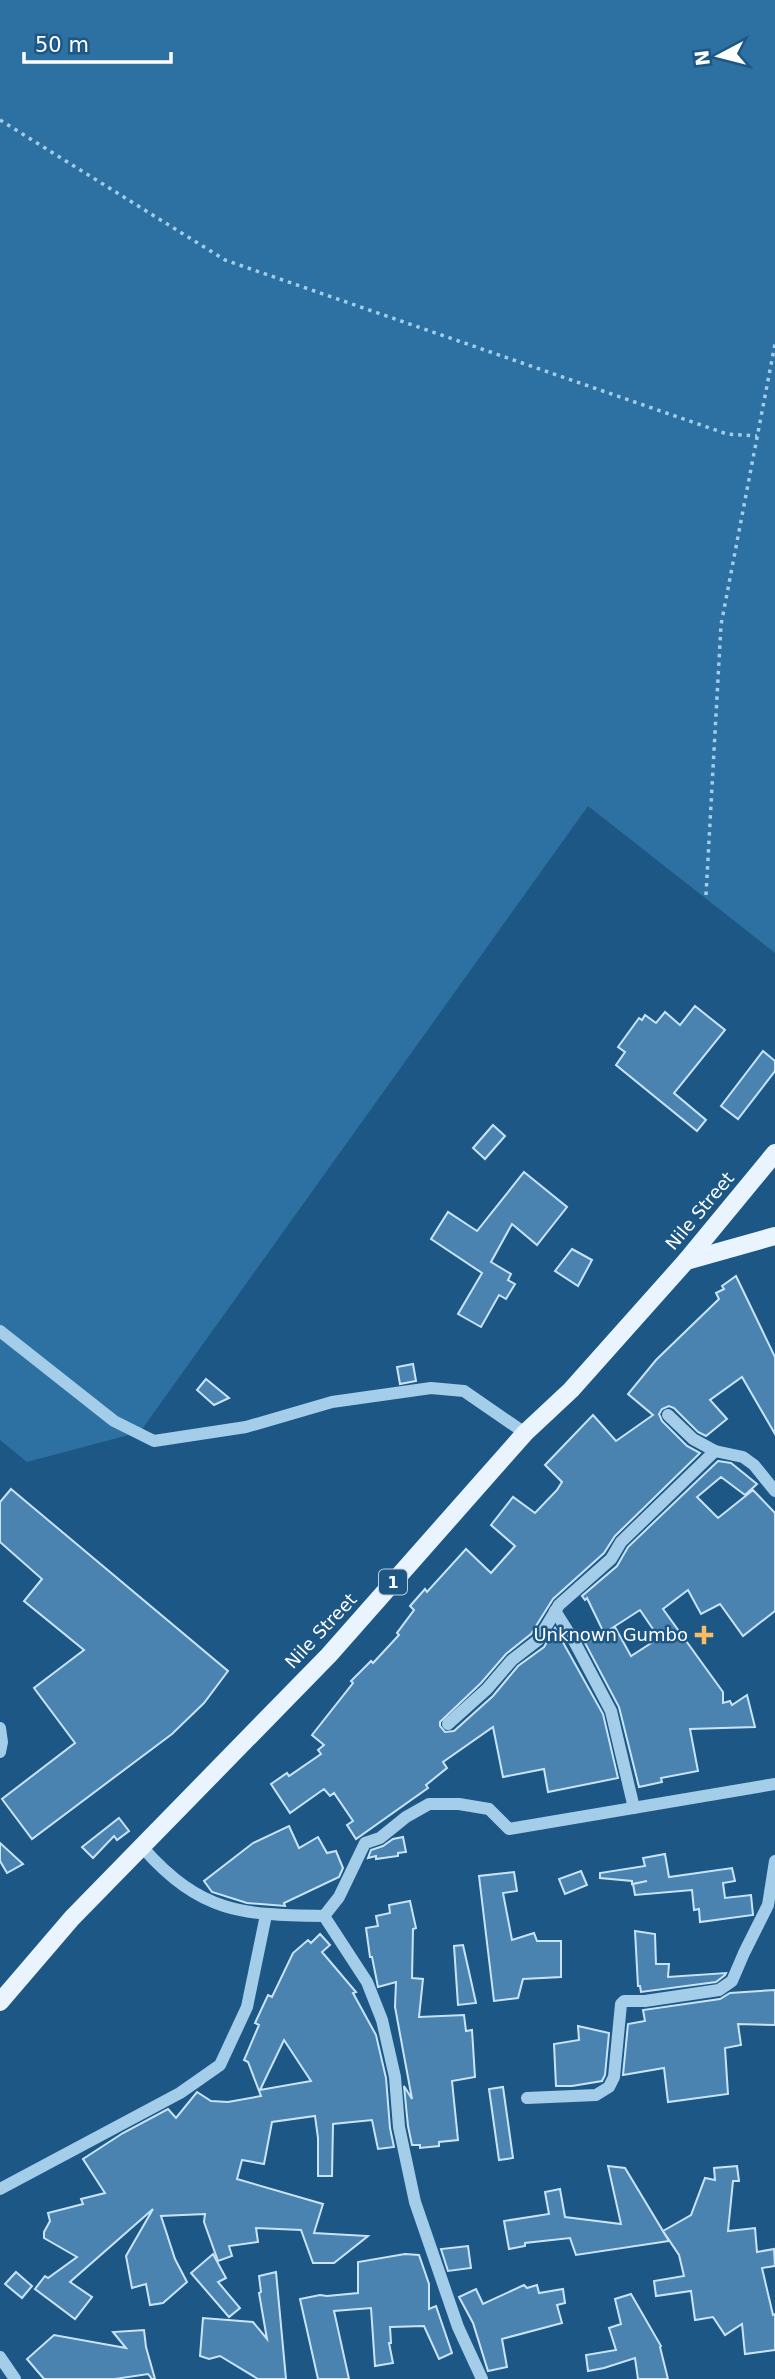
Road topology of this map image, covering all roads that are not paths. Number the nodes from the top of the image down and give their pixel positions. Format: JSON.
{"nodes":[{"id":1,"x":775,"y":1153,"type":"edge"},
{"id":2,"x":775,"y":1236,"type":"edge"},
{"id":3,"x":686,"y":1261,"type":"junction"},
{"id":4,"x":0,"y":1331,"type":"edge"},
{"id":5,"x":668,"y":1415,"type":"dead end"},
{"id":6,"x":525,"y":1433,"type":"junction"},
{"id":7,"x":715,"y":1451,"type":"junction"},
{"id":8,"x":775,"y":1491,"type":"edge"},
{"id":9,"x":555,"y":1611,"type":"junction"},
{"id":10,"x":448,"y":1724,"type":"dead end"},
{"id":11,"x":0,"y":1728,"type":"edge"},
{"id":12,"x":0,"y":1752,"type":"edge"},
{"id":13,"x":775,"y":1784,"type":"edge"},
{"id":14,"x":634,"y":1808,"type":"junction"},
{"id":15,"x":143,"y":1848,"type":"junction"},
{"id":16,"x":775,"y":1861,"type":"edge"},
{"id":17,"x":266,"y":1916,"type":"junction"},
{"id":18,"x":324,"y":1916,"type":"junction"},
{"id":19,"x":0,"y":2002,"type":"edge"},
{"id":20,"x":527,"y":2098,"type":"dead end"},
{"id":21,"x":0,"y":2189,"type":"edge"},
{"id":22,"x":0,"y":2357,"type":"edge"},
{"id":23,"x":15,"y":2379,"type":"edge"},
{"id":24,"x":482,"y":2379,"type":"edge"}],
"edges":[{"from":1,"to":3,"type":"main road","name":"Nile Street","number":"1"},
{"from":2,"to":3,"type":"main road"},
{"from":3,"to":6,"type":"main road","name":"Nile Street","number":"1"},
{"from":4,"to":6,"type":"street"},
{"from":5,"to":7,"type":"street"},
{"from":6,"to":15,"type":"main road","name":"Nile Street","number":"1"},
{"from":7,"to":8,"type":"street"},
{"from":7,"to":9,"type":"street"},
{"from":9,"to":10,"type":"street"},
{"from":9,"to":14,"type":"street"},
{"from":11,"to":12,"type":"street"},
{"from":13,"to":14,"type":"street"},
{"from":14,"to":18,"type":"street"},
{"from":15,"to":17,"type":"street"},
{"from":15,"to":19,"type":"main road","name":"Nile Street","number":"1"},
{"from":16,"to":20,"type":"street"},
{"from":17,"to":18,"type":"street"},
{"from":17,"to":21,"type":"street"},
{"from":18,"to":24,"type":"street"},
{"from":22,"to":23,"type":"street"}]}
